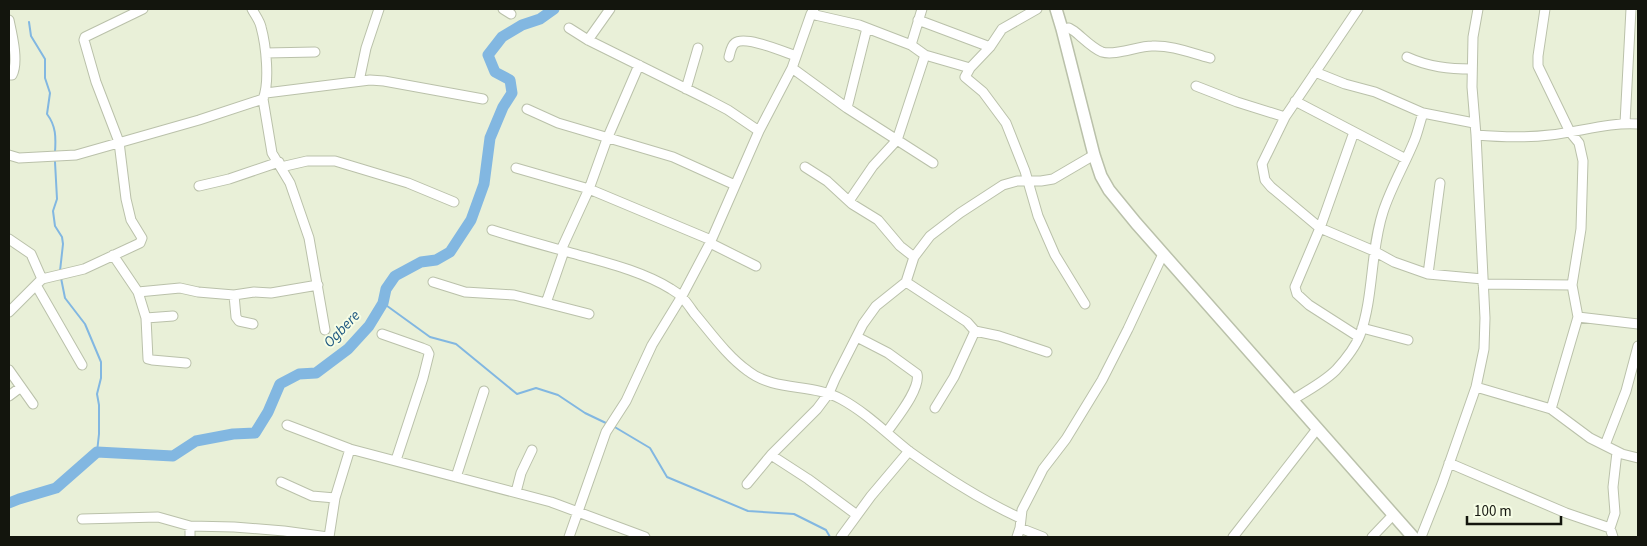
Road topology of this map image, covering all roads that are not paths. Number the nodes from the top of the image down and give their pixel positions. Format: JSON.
{"nodes":[{"id":1,"x":143,"y":9,"type":"edge"},
{"id":2,"x":252,"y":9,"type":"edge"},
{"id":3,"x":379,"y":9,"type":"edge"},
{"id":4,"x":610,"y":9,"type":"edge"},
{"id":5,"x":922,"y":9,"type":"edge"},
{"id":6,"x":1037,"y":9,"type":"edge"},
{"id":7,"x":1056,"y":9,"type":"edge"},
{"id":8,"x":1358,"y":9,"type":"edge"},
{"id":9,"x":1478,"y":9,"type":"edge"},
{"id":10,"x":1545,"y":9,"type":"edge"},
{"id":11,"x":1631,"y":9,"type":"edge"},
{"id":12,"x":812,"y":11,"type":"edge"},
{"id":13,"x":9,"y":20,"type":"edge"},
{"id":14,"x":918,"y":20,"type":"junction"},
{"id":15,"x":569,"y":28,"type":"dead end"},
{"id":16,"x":867,"y":28,"type":"junction"},
{"id":17,"x":1062,"y":29,"type":"junction"},
{"id":18,"x":588,"y":40,"type":"junction"},
{"id":19,"x":911,"y":45,"type":"junction"},
{"id":20,"x":990,"y":47,"type":"junction"},
{"id":21,"x":698,"y":48,"type":"dead end"},
{"id":22,"x":315,"y":52,"type":"dead end"},
{"id":23,"x":266,"y":53,"type":"junction"},
{"id":24,"x":925,"y":55,"type":"junction"},
{"id":25,"x":796,"y":56,"type":"junction"},
{"id":26,"x":729,"y":57,"type":"dead end"},
{"id":27,"x":1407,"y":57,"type":"dead end"},
{"id":28,"x":1210,"y":58,"type":"dead end"},
{"id":29,"x":639,"y":65,"type":"junction"},
{"id":30,"x":792,"y":68,"type":"junction"},
{"id":31,"x":970,"y":68,"type":"junction"},
{"id":32,"x":1472,"y":69,"type":"junction"},
{"id":33,"x":1315,"y":72,"type":"junction"},
{"id":34,"x":9,"y":75,"type":"edge"},
{"id":35,"x":359,"y":81,"type":"junction"},
{"id":36,"x":1196,"y":86,"type":"dead end"},
{"id":37,"x":686,"y":89,"type":"junction"},
{"id":38,"x":264,"y":96,"type":"junction"},
{"id":39,"x":482,"y":99,"type":"dead end"},
{"id":40,"x":1295,"y":101,"type":"junction"},
{"id":41,"x":847,"y":108,"type":"junction"},
{"id":42,"x":527,"y":109,"type":"dead end"},
{"id":43,"x":1423,"y":114,"type":"junction"},
{"id":44,"x":1285,"y":117,"type":"junction"},
{"id":45,"x":1474,"y":123,"type":"junction"},
{"id":46,"x":1625,"y":123,"type":"junction"},
{"id":47,"x":1638,"y":124,"type":"edge"},
{"id":48,"x":759,"y":131,"type":"junction"},
{"id":49,"x":1354,"y":132,"type":"junction"},
{"id":50,"x":1570,"y":132,"type":"junction"},
{"id":51,"x":1476,"y":135,"type":"junction"},
{"id":52,"x":607,"y":139,"type":"junction"},
{"id":53,"x":896,"y":140,"type":"junction"},
{"id":54,"x":119,"y":142,"type":"junction"},
{"id":55,"x":9,"y":155,"type":"edge"},
{"id":56,"x":1094,"y":155,"type":"junction"},
{"id":57,"x":1406,"y":158,"type":"junction"},
{"id":58,"x":933,"y":163,"type":"dead end"},
{"id":59,"x":280,"y":165,"type":"junction"},
{"id":60,"x":805,"y":167,"type":"dead end"},
{"id":61,"x":516,"y":168,"type":"dead end"},
{"id":62,"x":1028,"y":181,"type":"junction"},
{"id":63,"x":1440,"y":183,"type":"dead end"},
{"id":64,"x":735,"y":185,"type":"junction"},
{"id":65,"x":199,"y":186,"type":"dead end"},
{"id":66,"x":589,"y":189,"type":"junction"},
{"id":67,"x":849,"y":201,"type":"junction"},
{"id":68,"x":454,"y":202,"type":"dead end"},
{"id":69,"x":1320,"y":228,"type":"junction"},
{"id":70,"x":492,"y":230,"type":"dead end"},
{"id":71,"x":9,"y":239,"type":"edge"},
{"id":72,"x":710,"y":241,"type":"junction"},
{"id":73,"x":562,"y":251,"type":"junction"},
{"id":74,"x":1374,"y":251,"type":"junction"},
{"id":75,"x":1164,"y":254,"type":"junction"},
{"id":76,"x":114,"y":255,"type":"junction"},
{"id":77,"x":914,"y":257,"type":"junction"},
{"id":78,"x":756,"y":266,"type":"dead end"},
{"id":79,"x":1428,"y":274,"type":"junction"},
{"id":80,"x":39,"y":282,"type":"junction"},
{"id":81,"x":433,"y":282,"type":"dead end"},
{"id":82,"x":906,"y":282,"type":"junction"},
{"id":83,"x":1483,"y":282,"type":"junction"},
{"id":84,"x":318,"y":285,"type":"junction"},
{"id":85,"x":1572,"y":285,"type":"junction"},
{"id":86,"x":138,"y":292,"type":"junction"},
{"id":87,"x":234,"y":294,"type":"junction"},
{"id":88,"x":682,"y":296,"type":"junction"},
{"id":89,"x":546,"y":303,"type":"junction"},
{"id":90,"x":1085,"y":304,"type":"dead end"},
{"id":91,"x":9,"y":312,"type":"edge"},
{"id":92,"x":589,"y":314,"type":"dead end"},
{"id":93,"x":172,"y":316,"type":"dead end"},
{"id":94,"x":1578,"y":317,"type":"junction"},
{"id":95,"x":146,"y":318,"type":"junction"},
{"id":96,"x":253,"y":324,"type":"dead end"},
{"id":97,"x":1638,"y":324,"type":"edge"},
{"id":98,"x":325,"y":330,"type":"dead end"},
{"id":99,"x":975,"y":331,"type":"junction"},
{"id":100,"x":1360,"y":333,"type":"junction"},
{"id":101,"x":382,"y":334,"type":"dead end"},
{"id":102,"x":857,"y":337,"type":"junction"},
{"id":103,"x":1408,"y":340,"type":"dead end"},
{"id":104,"x":1638,"y":346,"type":"edge"},
{"id":105,"x":1047,"y":352,"type":"dead end"},
{"id":106,"x":186,"y":363,"type":"dead end"},
{"id":107,"x":82,"y":364,"type":"dead end"},
{"id":108,"x":9,"y":370,"type":"edge"},
{"id":109,"x":1476,"y":387,"type":"junction"},
{"id":110,"x":21,"y":388,"type":"junction"},
{"id":111,"x":484,"y":391,"type":"dead end"},
{"id":112,"x":829,"y":393,"type":"junction"},
{"id":113,"x":9,"y":396,"type":"edge"},
{"id":114,"x":1292,"y":400,"type":"junction"},
{"id":115,"x":33,"y":404,"type":"dead end"},
{"id":116,"x":935,"y":408,"type":"dead end"},
{"id":117,"x":1551,"y":409,"type":"junction"},
{"id":118,"x":287,"y":425,"type":"dead end"},
{"id":119,"x":1317,"y":429,"type":"junction"},
{"id":120,"x":887,"y":432,"type":"junction"},
{"id":121,"x":1605,"y":445,"type":"junction"},
{"id":122,"x":350,"y":449,"type":"junction"},
{"id":123,"x":532,"y":450,"type":"dead end"},
{"id":124,"x":910,"y":451,"type":"junction"},
{"id":125,"x":1617,"y":452,"type":"junction"},
{"id":126,"x":771,"y":455,"type":"junction"},
{"id":127,"x":1638,"y":458,"type":"edge"},
{"id":128,"x":396,"y":460,"type":"junction"},
{"id":129,"x":1450,"y":463,"type":"junction"},
{"id":130,"x":456,"y":476,"type":"junction"},
{"id":131,"x":281,"y":482,"type":"dead end"},
{"id":132,"x":747,"y":484,"type":"dead end"},
{"id":133,"x":516,"y":492,"type":"junction"},
{"id":134,"x":335,"y":498,"type":"junction"},
{"id":135,"x":577,"y":512,"type":"junction"},
{"id":136,"x":857,"y":515,"type":"junction"},
{"id":137,"x":1393,"y":515,"type":"junction"},
{"id":138,"x":1020,"y":518,"type":"junction"},
{"id":139,"x":82,"y":519,"type":"dead end"},
{"id":140,"x":190,"y":526,"type":"junction"},
{"id":141,"x":1610,"y":528,"type":"junction"},
{"id":142,"x":1018,"y":533,"type":"edge"},
{"id":143,"x":190,"y":537,"type":"edge"},
{"id":144,"x":329,"y":537,"type":"edge"},
{"id":145,"x":569,"y":537,"type":"edge"},
{"id":146,"x":645,"y":537,"type":"edge"},
{"id":147,"x":841,"y":537,"type":"edge"},
{"id":148,"x":1043,"y":537,"type":"edge"},
{"id":149,"x":1233,"y":537,"type":"edge"},
{"id":150,"x":1372,"y":537,"type":"edge"},
{"id":151,"x":1413,"y":537,"type":"edge"},
{"id":152,"x":1421,"y":537,"type":"edge"},
{"id":153,"x":1613,"y":537,"type":"edge"}],
"edges":[{"from":1,"to":54,"type":"street"},
{"from":2,"to":23,"type":"street"},
{"from":3,"to":35,"type":"street"},
{"from":4,"to":18,"type":"street"},
{"from":5,"to":14,"type":"street"},
{"from":6,"to":20,"type":"street"},
{"from":7,"to":17,"type":"main road"},
{"from":8,"to":33,"type":"street"},
{"from":9,"to":32,"type":"street"},
{"from":10,"to":50,"type":"street"},
{"from":11,"to":46,"type":"street"},
{"from":12,"to":16,"type":"street"},
{"from":12,"to":25,"type":"street"},
{"from":13,"to":34,"type":"street"},
{"from":14,"to":19,"type":"street"},
{"from":14,"to":20,"type":"street"},
{"from":15,"to":18,"type":"street"},
{"from":16,"to":19,"type":"street"},
{"from":16,"to":41,"type":"street"},
{"from":17,"to":28,"type":"street"},
{"from":17,"to":56,"type":"main road"},
{"from":18,"to":29,"type":"street"},
{"from":19,"to":24,"type":"street"},
{"from":20,"to":31,"type":"street"},
{"from":21,"to":37,"type":"street"},
{"from":22,"to":23,"type":"street"},
{"from":23,"to":38,"type":"street"},
{"from":24,"to":31,"type":"street"},
{"from":24,"to":53,"type":"street"},
{"from":25,"to":26,"type":"street"},
{"from":25,"to":30,"type":"street"},
{"from":27,"to":32,"type":"street"},
{"from":29,"to":37,"type":"street"},
{"from":29,"to":52,"type":"street"},
{"from":30,"to":41,"type":"street"},
{"from":30,"to":48,"type":"street"},
{"from":31,"to":62,"type":"street"},
{"from":32,"to":45,"type":"street"},
{"from":33,"to":40,"type":"street"},
{"from":33,"to":43,"type":"street"},
{"from":35,"to":38,"type":"street"},
{"from":35,"to":39,"type":"street"},
{"from":36,"to":44,"type":"street"},
{"from":37,"to":48,"type":"street"},
{"from":38,"to":54,"type":"street"},
{"from":38,"to":59,"type":"street"},
{"from":40,"to":44,"type":"street"},
{"from":40,"to":49,"type":"street"},
{"from":41,"to":53,"type":"street"},
{"from":42,"to":52,"type":"street"},
{"from":43,"to":45,"type":"street"},
{"from":43,"to":57,"type":"street"},
{"from":44,"to":69,"type":"street"},
{"from":45,"to":51,"type":"street"},
{"from":46,"to":47,"type":"street"},
{"from":46,"to":50,"type":"street"},
{"from":48,"to":64,"type":"street"},
{"from":49,"to":57,"type":"street"},
{"from":49,"to":69,"type":"street"},
{"from":50,"to":51,"type":"street"},
{"from":50,"to":85,"type":"street"},
{"from":51,"to":83,"type":"street"},
{"from":52,"to":64,"type":"street"},
{"from":52,"to":66,"type":"street"},
{"from":53,"to":58,"type":"street"},
{"from":53,"to":67,"type":"street"},
{"from":54,"to":55,"type":"street"},
{"from":54,"to":76,"type":"street"},
{"from":56,"to":62,"type":"street"},
{"from":56,"to":75,"type":"main road"},
{"from":57,"to":74,"type":"street"},
{"from":59,"to":65,"type":"street"},
{"from":59,"to":68,"type":"street"},
{"from":59,"to":84,"type":"street"},
{"from":60,"to":67,"type":"street"},
{"from":61,"to":66,"type":"street"},
{"from":62,"to":77,"type":"street"},
{"from":62,"to":90,"type":"street"},
{"from":63,"to":79,"type":"street"},
{"from":64,"to":72,"type":"street"},
{"from":66,"to":72,"type":"street"},
{"from":66,"to":73,"type":"street"},
{"from":67,"to":77,"type":"street"},
{"from":69,"to":74,"type":"street"},
{"from":69,"to":100,"type":"street"},
{"from":70,"to":73,"type":"street"},
{"from":71,"to":80,"type":"street"},
{"from":72,"to":78,"type":"street"},
{"from":72,"to":88,"type":"street"},
{"from":73,"to":88,"type":"street"},
{"from":73,"to":89,"type":"street"},
{"from":74,"to":79,"type":"street"},
{"from":74,"to":100,"type":"street"},
{"from":75,"to":114,"type":"main road"},
{"from":75,"to":138,"type":"street"},
{"from":76,"to":80,"type":"street"},
{"from":76,"to":86,"type":"street"},
{"from":77,"to":82,"type":"street"},
{"from":79,"to":83,"type":"street"},
{"from":80,"to":91,"type":"street"},
{"from":80,"to":107,"type":"street"},
{"from":81,"to":89,"type":"street"},
{"from":82,"to":99,"type":"street"},
{"from":82,"to":102,"type":"street"},
{"from":83,"to":85,"type":"street"},
{"from":83,"to":109,"type":"street"},
{"from":84,"to":87,"type":"street"},
{"from":84,"to":98,"type":"street"},
{"from":85,"to":94,"type":"street"},
{"from":86,"to":87,"type":"street"},
{"from":86,"to":95,"type":"street"},
{"from":87,"to":96,"type":"street"},
{"from":88,"to":112,"type":"street"},
{"from":88,"to":135,"type":"street"},
{"from":89,"to":92,"type":"street"},
{"from":93,"to":95,"type":"street"},
{"from":94,"to":97,"type":"street"},
{"from":94,"to":117,"type":"street"},
{"from":95,"to":106,"type":"street"},
{"from":99,"to":105,"type":"street"},
{"from":99,"to":116,"type":"street"},
{"from":100,"to":103,"type":"street"},
{"from":100,"to":114,"type":"street"},
{"from":101,"to":128,"type":"street"},
{"from":102,"to":112,"type":"street"},
{"from":102,"to":120,"type":"street"},
{"from":104,"to":121,"type":"street"},
{"from":108,"to":110,"type":"street"},
{"from":109,"to":117,"type":"street"},
{"from":109,"to":129,"type":"street"},
{"from":110,"to":113,"type":"street"},
{"from":110,"to":115,"type":"street"},
{"from":111,"to":130,"type":"street"},
{"from":112,"to":120,"type":"street"},
{"from":112,"to":126,"type":"street"},
{"from":114,"to":119,"type":"main road"},
{"from":117,"to":121,"type":"street"},
{"from":118,"to":122,"type":"street"},
{"from":119,"to":137,"type":"main road"},
{"from":119,"to":149,"type":"street"},
{"from":120,"to":124,"type":"street"},
{"from":121,"to":125,"type":"street"},
{"from":122,"to":128,"type":"street"},
{"from":122,"to":134,"type":"street"},
{"from":123,"to":133,"type":"street"},
{"from":124,"to":136,"type":"street"},
{"from":124,"to":138,"type":"street"},
{"from":125,"to":127,"type":"street"},
{"from":125,"to":141,"type":"street"},
{"from":126,"to":132,"type":"street"},
{"from":126,"to":136,"type":"street"},
{"from":128,"to":130,"type":"street"},
{"from":129,"to":141,"type":"street"},
{"from":129,"to":152,"type":"street"},
{"from":130,"to":133,"type":"street"},
{"from":131,"to":134,"type":"street"},
{"from":133,"to":135,"type":"street"},
{"from":134,"to":144,"type":"street"},
{"from":135,"to":145,"type":"street"},
{"from":135,"to":146,"type":"street"},
{"from":136,"to":147,"type":"street"},
{"from":137,"to":150,"type":"street"},
{"from":137,"to":151,"type":"main road"},
{"from":138,"to":142,"type":"street"},
{"from":139,"to":140,"type":"street"},
{"from":140,"to":143,"type":"street"},
{"from":140,"to":144,"type":"street"},
{"from":141,"to":153,"type":"street"},
{"from":142,"to":148,"type":"street"}]}
